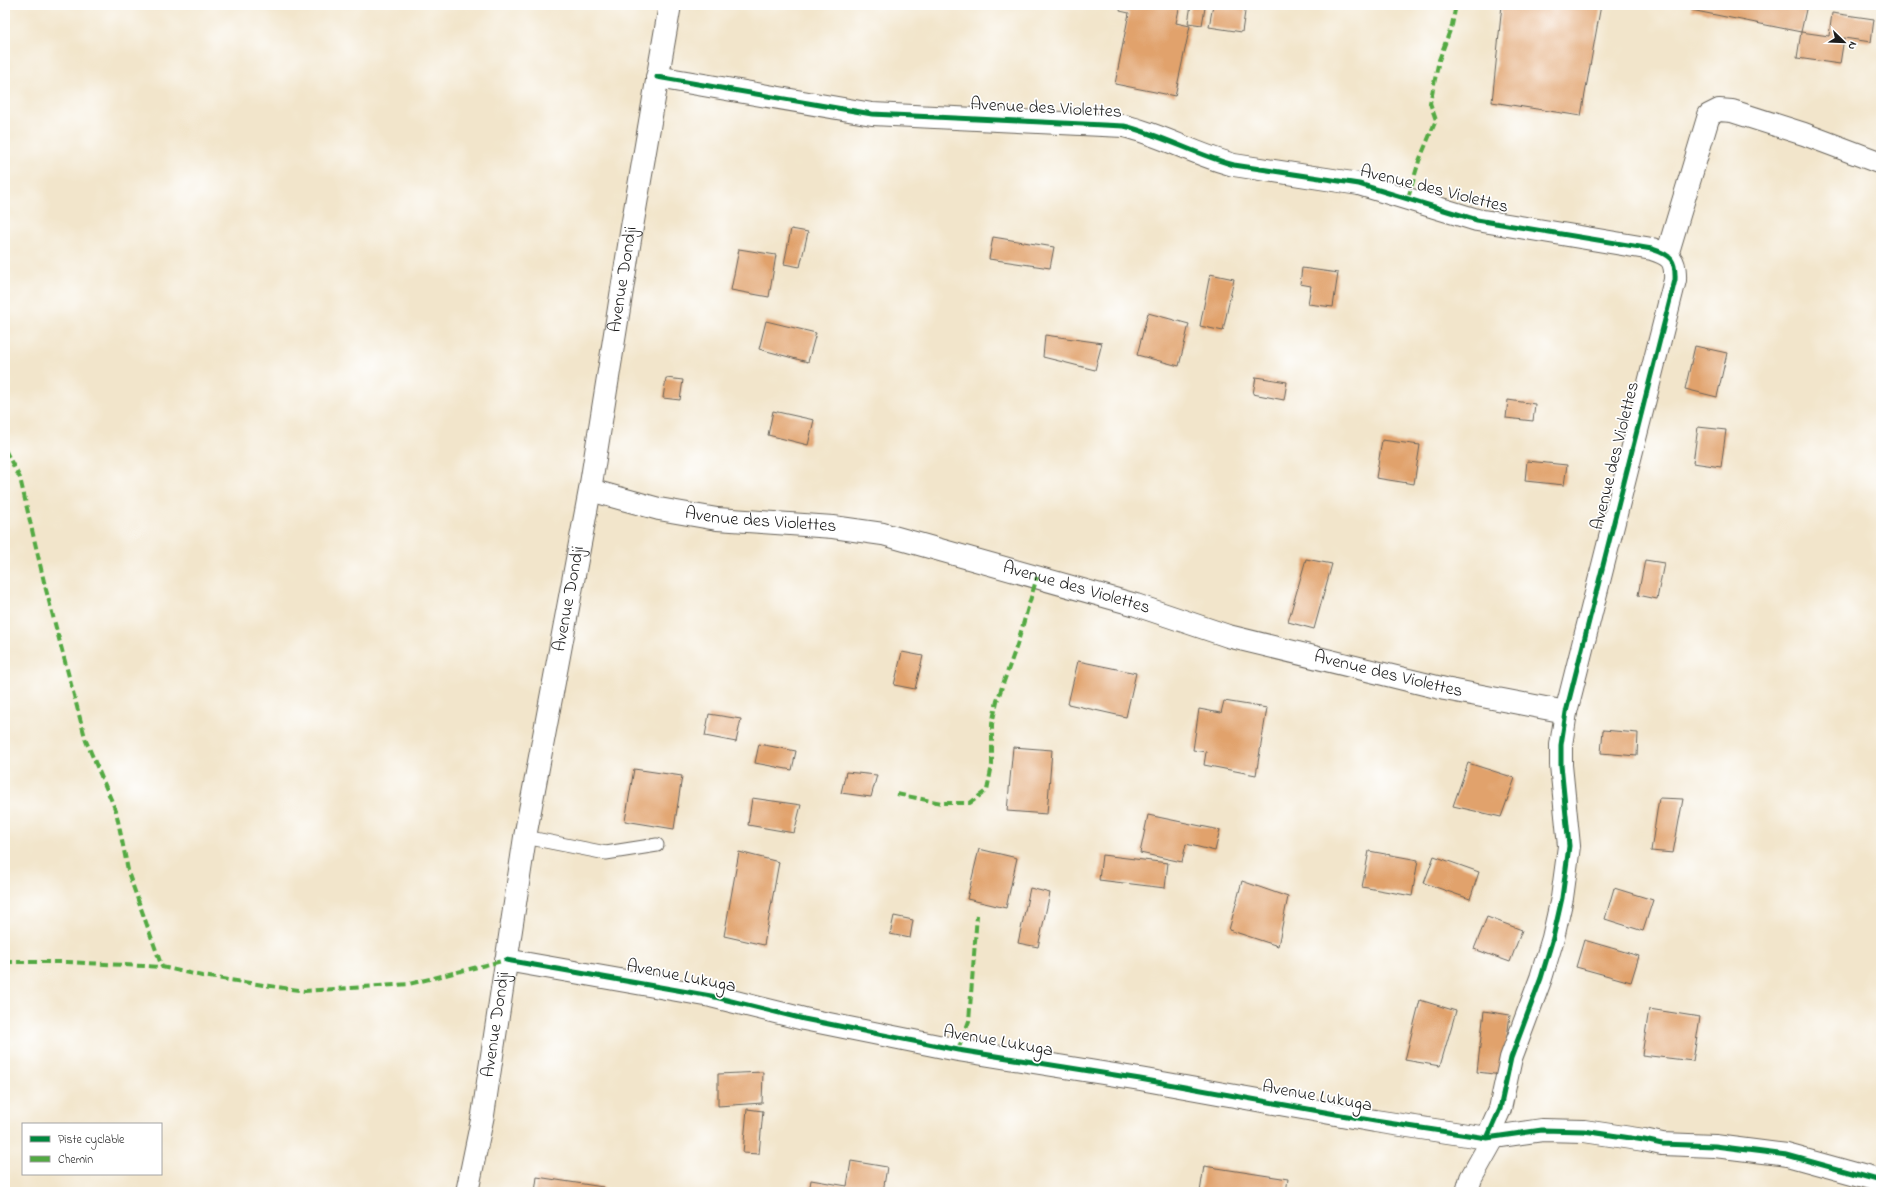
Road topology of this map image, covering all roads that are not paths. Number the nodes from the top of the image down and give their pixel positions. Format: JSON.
{"nodes":[{"id":1,"x":670,"y":5,"type":"edge"},
{"id":2,"x":657,"y":78,"type":"junction"},
{"id":3,"x":1881,"y":163,"type":"edge"},
{"id":4,"x":1667,"y":255,"type":"junction"},
{"id":5,"x":590,"y":490,"type":"junction"},
{"id":6,"x":1566,"y":712,"type":"junction"},
{"id":7,"x":525,"y":837,"type":"junction"},
{"id":8,"x":657,"y":845,"type":"dead end"},
{"id":9,"x":506,"y":960,"type":"junction"},
{"id":10,"x":1490,"y":1137,"type":"junction"},
{"id":11,"x":1881,"y":1181,"type":"edge"},
{"id":12,"x":467,"y":1192,"type":"edge"},
{"id":13,"x":1467,"y":1192,"type":"edge"}],
"edges":[{"from":1,"to":2,"type":"street","name":"Avenue Dondji"},
{"from":2,"to":4,"type":"street","name":"Avenue des Violettes"},
{"from":2,"to":5,"type":"street","name":"Avenue Dondji"},
{"from":3,"to":4,"type":"street"},
{"from":4,"to":6,"type":"street","name":"Avenue des Violettes"},
{"from":5,"to":6,"type":"street","name":"Avenue des Violettes"},
{"from":5,"to":7,"type":"street","name":"Avenue Dondji"},
{"from":6,"to":10,"type":"street"},
{"from":7,"to":8,"type":"lane"},
{"from":7,"to":9,"type":"street","name":"Avenue Dondji"},
{"from":9,"to":10,"type":"street","name":"Avenue Lukuga"},
{"from":9,"to":12,"type":"street","name":"Avenue Dondji"},
{"from":10,"to":11,"type":"street","name":"Avenue Lukuga"},
{"from":10,"to":13,"type":"street"}]}
